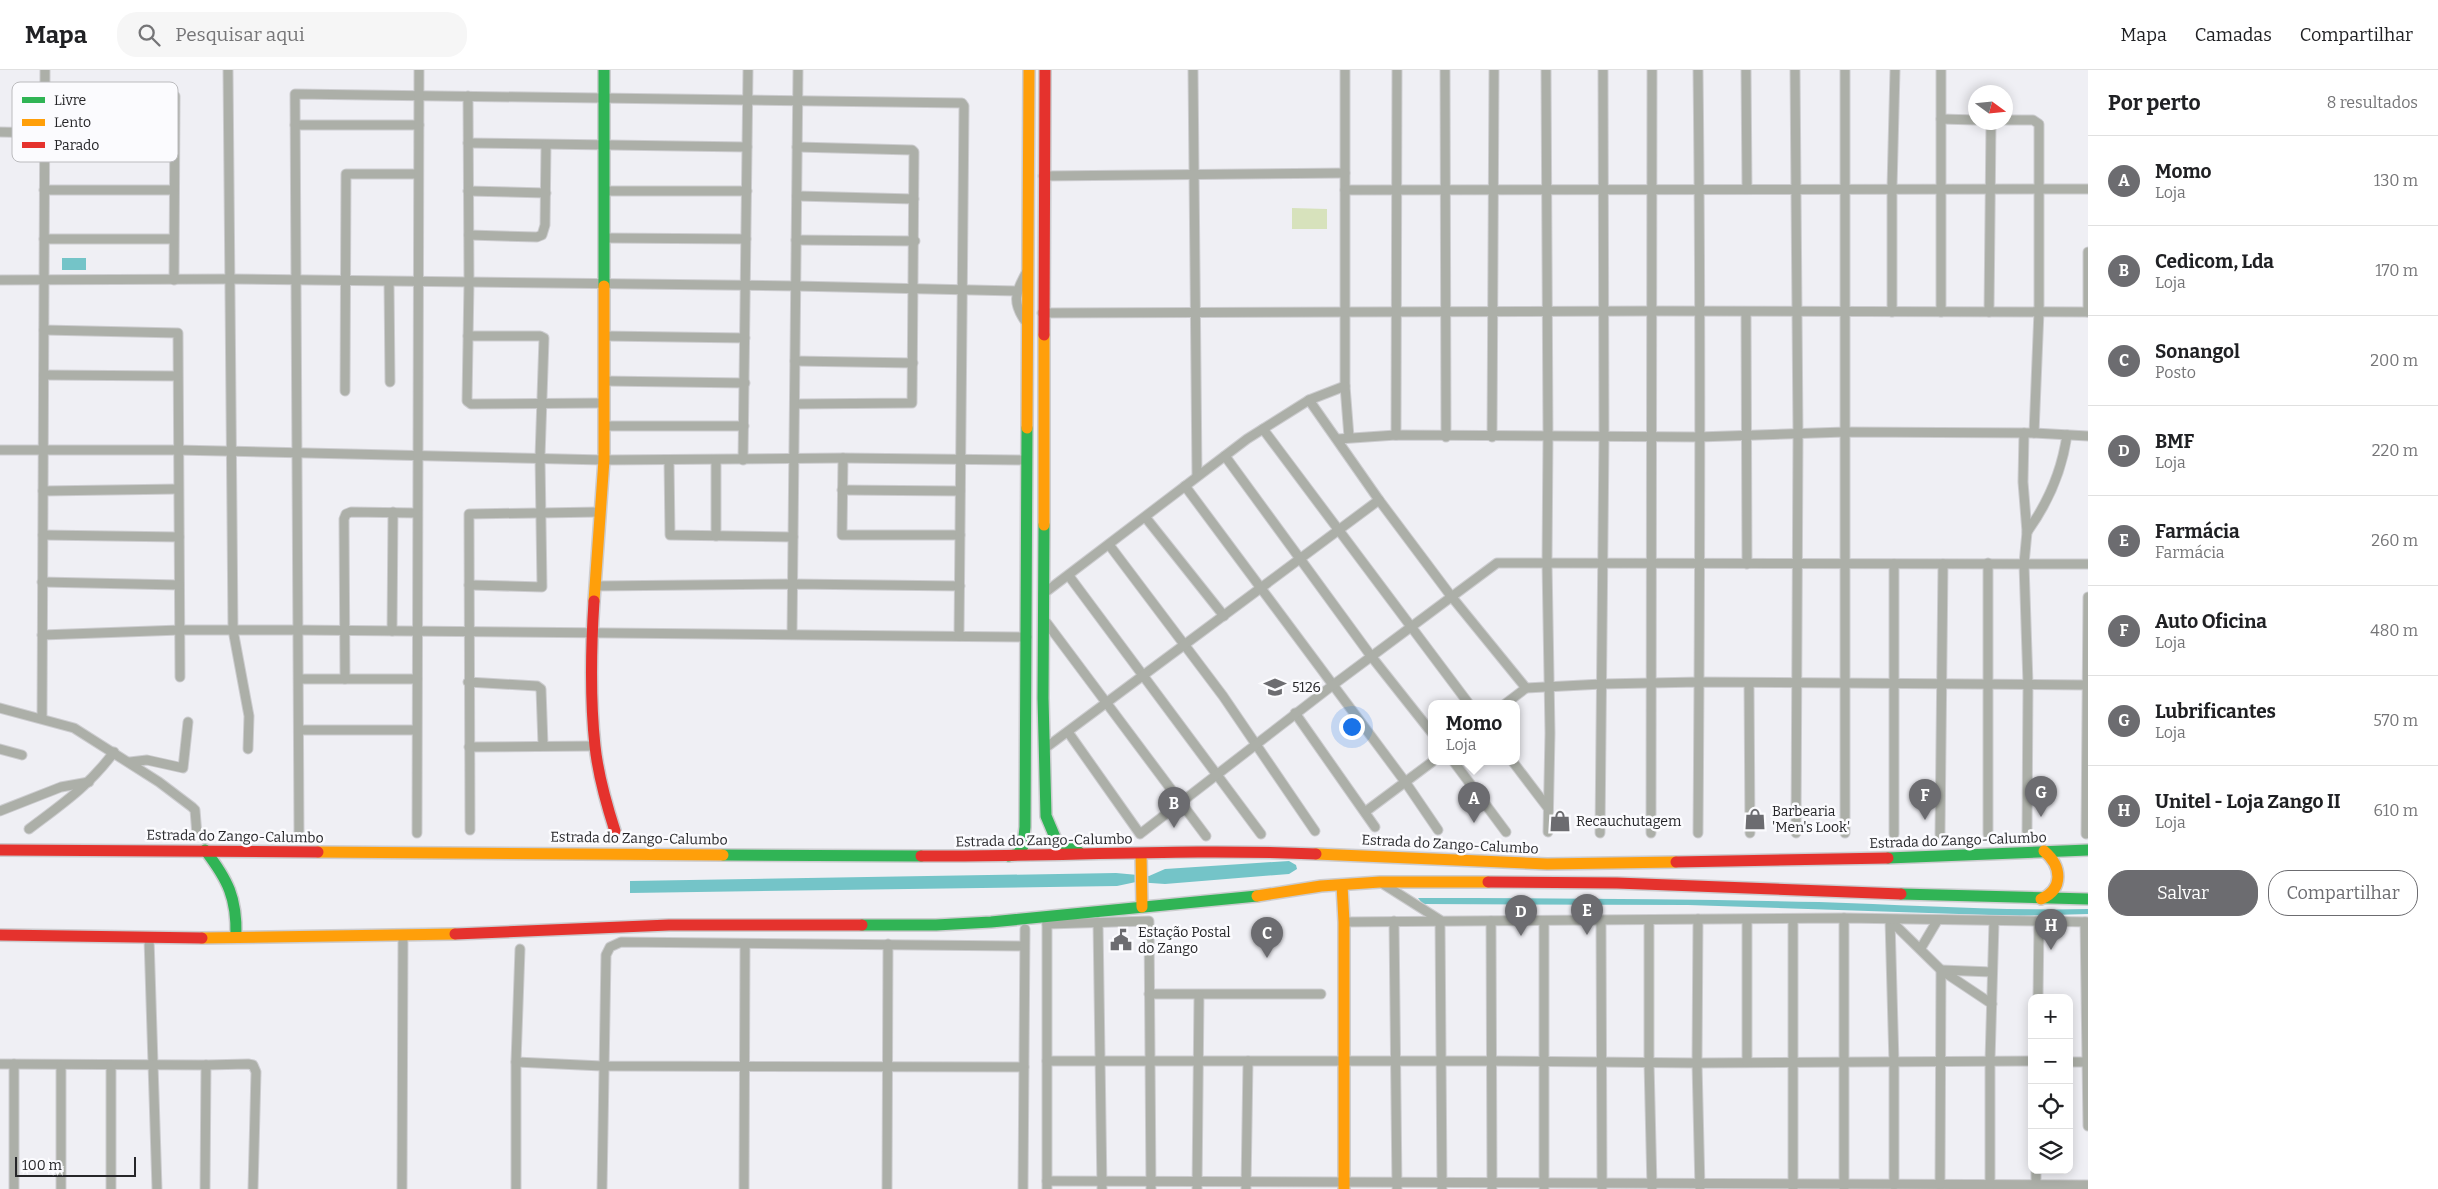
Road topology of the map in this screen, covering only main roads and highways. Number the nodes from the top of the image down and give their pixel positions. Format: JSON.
{"nodes":[{"id":1,"x":604,"y":70,"type":"edge"},
{"id":2,"x":1029,"y":70,"type":"edge"},
{"id":3,"x":1045,"y":70,"type":"edge"},
{"id":4,"x":615,"y":831,"type":"dead end"},
{"id":5,"x":0,"y":850,"type":"edge"},
{"id":6,"x":205,"y":850,"type":"junction"},
{"id":7,"x":2088,"y":850,"type":"edge"},
{"id":8,"x":2044,"y":851,"type":"junction"},
{"id":9,"x":1141,"y":854,"type":"junction"},
{"id":10,"x":1099,"y":855,"type":"junction"},
{"id":11,"x":1008,"y":857,"type":"junction"},
{"id":12,"x":1342,"y":885,"type":"junction"},
{"id":13,"x":2088,"y":899,"type":"edge"},
{"id":14,"x":2039,"y":900,"type":"junction"},
{"id":15,"x":1142,"y":906,"type":"junction"},
{"id":16,"x":0,"y":935,"type":"edge"},
{"id":17,"x":236,"y":936,"type":"junction"},
{"id":18,"x":1344,"y":1186,"type":"edge"}],
"edges":[{"from":1,"to":4,"type":"main road"},
{"from":2,"to":11,"type":"main road"},
{"from":3,"to":10,"type":"main road"},
{"from":5,"to":6,"type":"main road","name":"Estrada do Zango-Calumbo"},
{"from":6,"to":11,"type":"main road","name":"Estrada do Zango-Calumbo"},
{"from":6,"to":17,"type":"main road"},
{"from":7,"to":8,"type":"main road","name":"Estrada do Zango-Calumbo"},
{"from":8,"to":9,"type":"main road","name":"Estrada do Zango-Calumbo"},
{"from":8,"to":14,"type":"main road"},
{"from":9,"to":10,"type":"main road","name":"Estrada do Zango-Calumbo"},
{"from":9,"to":15,"type":"main road"},
{"from":10,"to":11,"type":"main road","name":"Estrada do Zango-Calumbo"},
{"from":12,"to":14,"type":"main road"},
{"from":12,"to":15,"type":"main road"},
{"from":12,"to":18,"type":"main road"},
{"from":13,"to":14,"type":"main road"},
{"from":15,"to":17,"type":"main road"},
{"from":16,"to":17,"type":"main road"}]}
